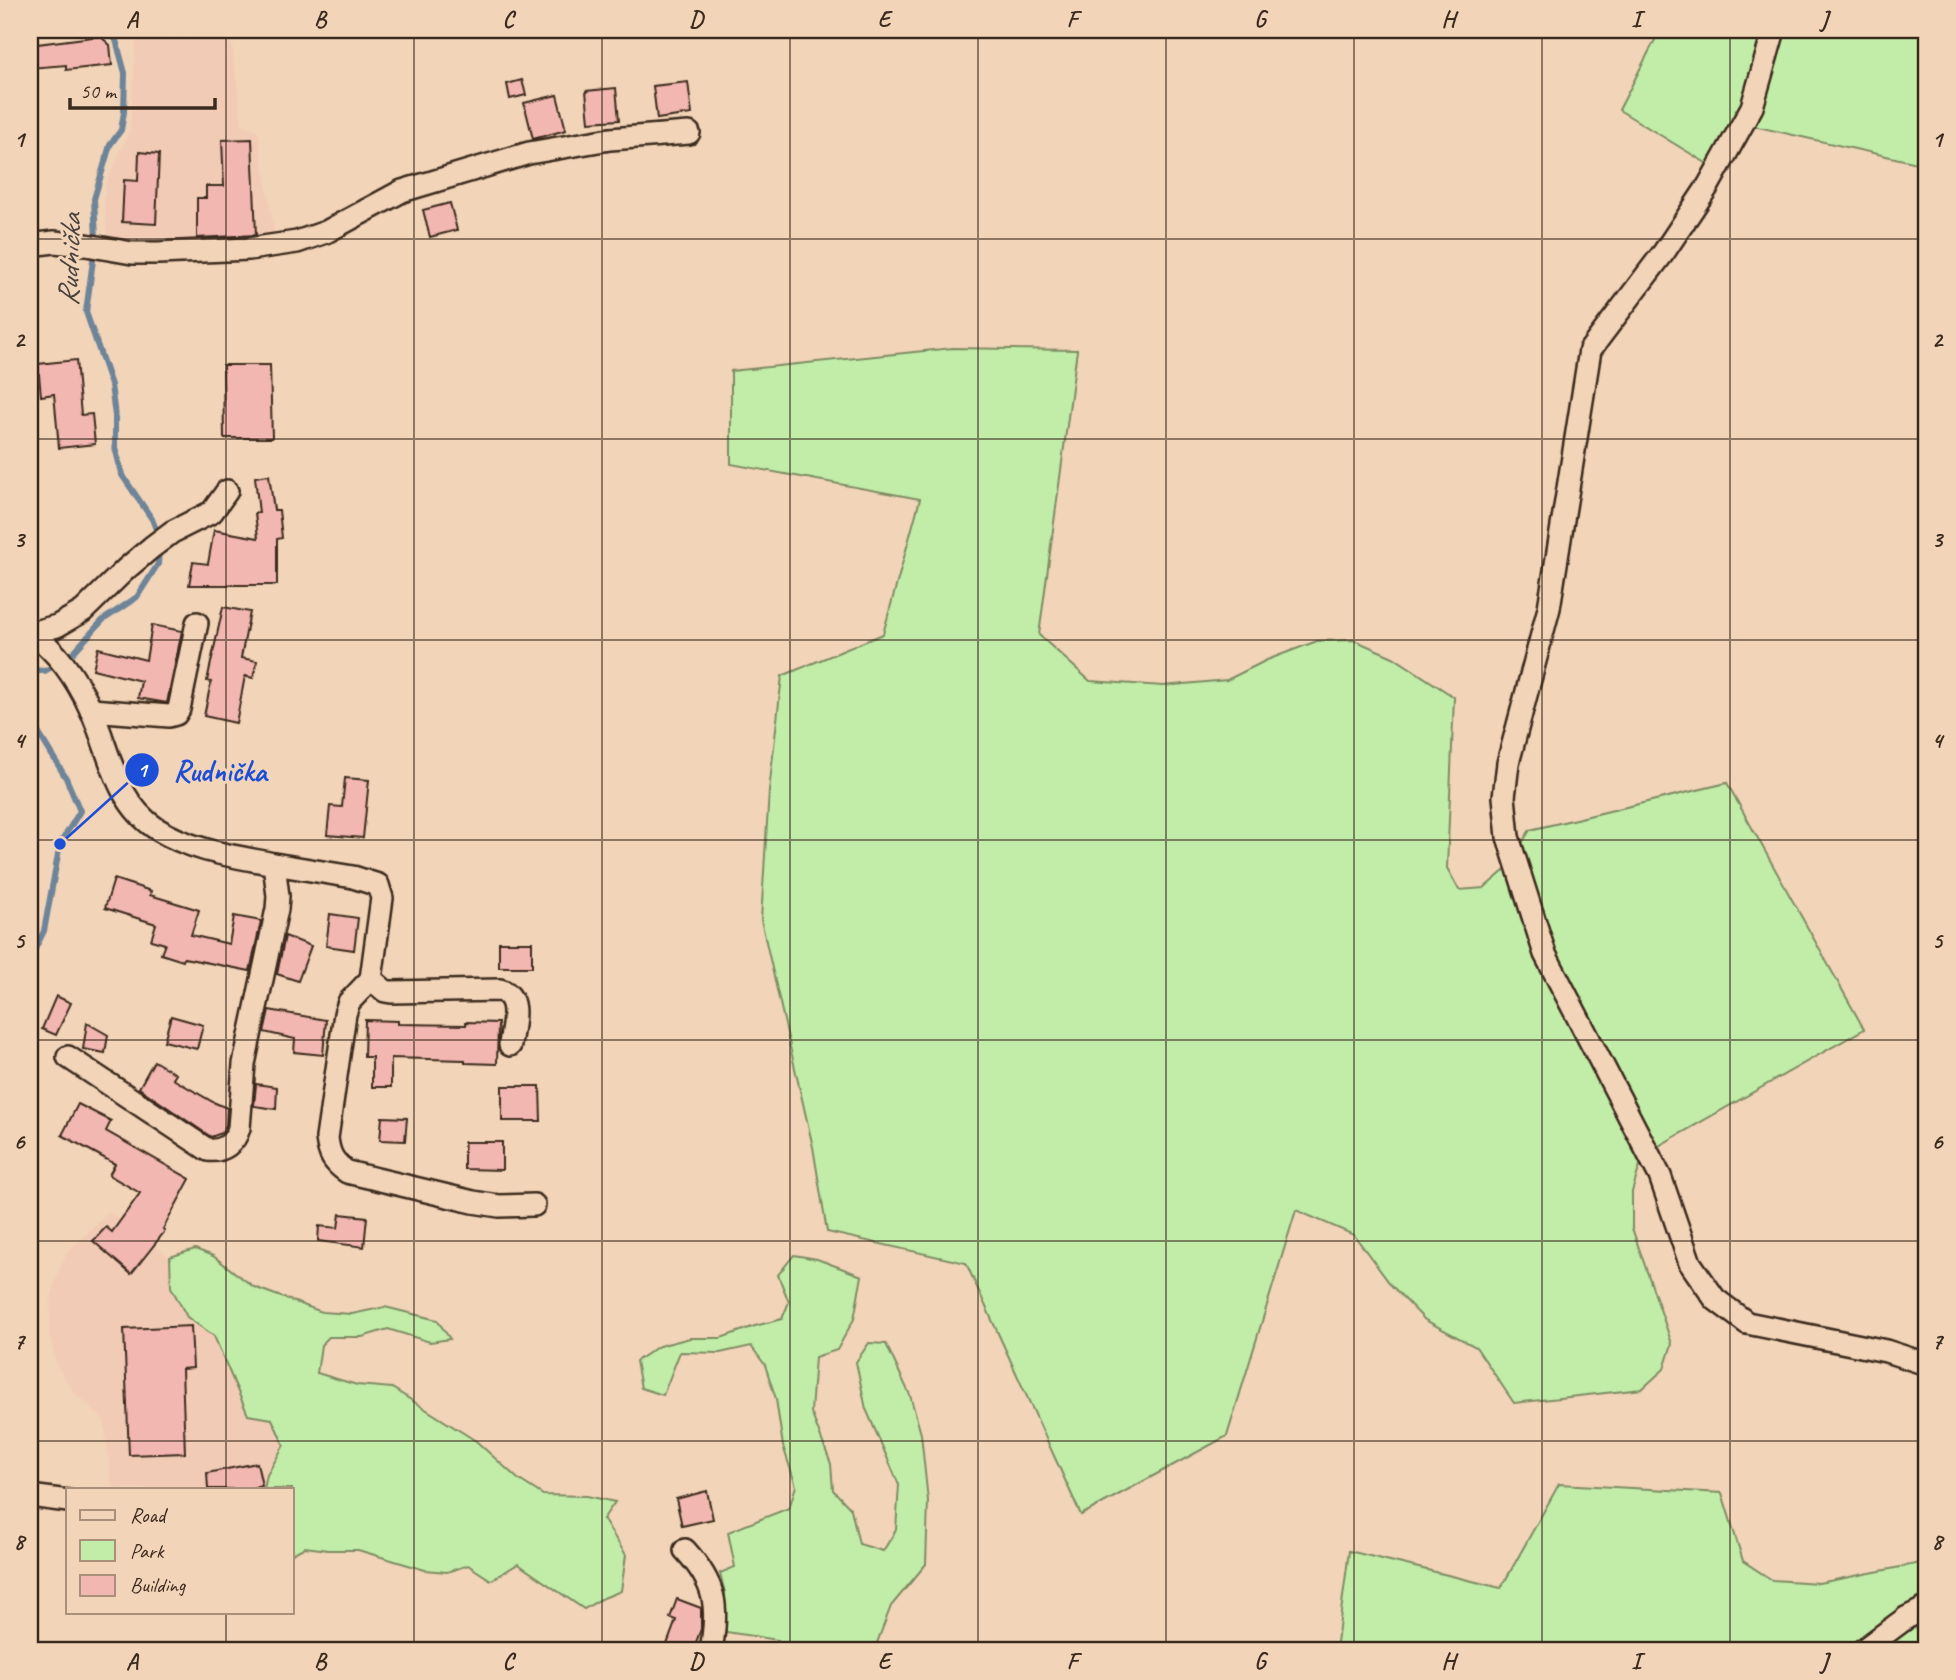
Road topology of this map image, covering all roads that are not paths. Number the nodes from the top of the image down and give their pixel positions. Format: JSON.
{"nodes":[{"id":1,"x":1774,"y":30,"type":"edge"},
{"id":2,"x":689,"y":133,"type":"dead end"},
{"id":3,"x":30,"y":245,"type":"edge"},
{"id":4,"x":227,"y":491,"type":"dead end"},
{"id":5,"x":197,"y":624,"type":"dead end"},
{"id":6,"x":32,"y":634,"type":"edge"},
{"id":7,"x":91,"y":710,"type":"junction"},
{"id":8,"x":274,"y":864,"type":"junction"},
{"id":9,"x":371,"y":979,"type":"junction"},
{"id":10,"x":510,"y":1045,"type":"dead end"},
{"id":11,"x":68,"y":1057,"type":"dead end"},
{"id":12,"x":534,"y":1205,"type":"dead end"},
{"id":13,"x":1926,"y":1364,"type":"edge"},
{"id":14,"x":30,"y":1496,"type":"edge"},
{"id":15,"x":66,"y":1500,"type":"edge"},
{"id":16,"x":685,"y":1550,"type":"dead end"},
{"id":17,"x":1926,"y":1608,"type":"edge"},
{"id":18,"x":711,"y":1650,"type":"edge"},
{"id":19,"x":1863,"y":1650,"type":"edge"}],
"edges":[{"from":1,"to":13,"type":"street"},
{"from":2,"to":3,"type":"street"},
{"from":4,"to":6,"type":"street"},
{"from":5,"to":7,"type":"street"},
{"from":6,"to":7,"type":"street"},
{"from":7,"to":8,"type":"street"},
{"from":8,"to":9,"type":"street"},
{"from":8,"to":11,"type":"street"},
{"from":9,"to":10,"type":"street"},
{"from":9,"to":12,"type":"street"},
{"from":14,"to":15,"type":"street"},
{"from":16,"to":18,"type":"street"},
{"from":17,"to":19,"type":"street"}]}
